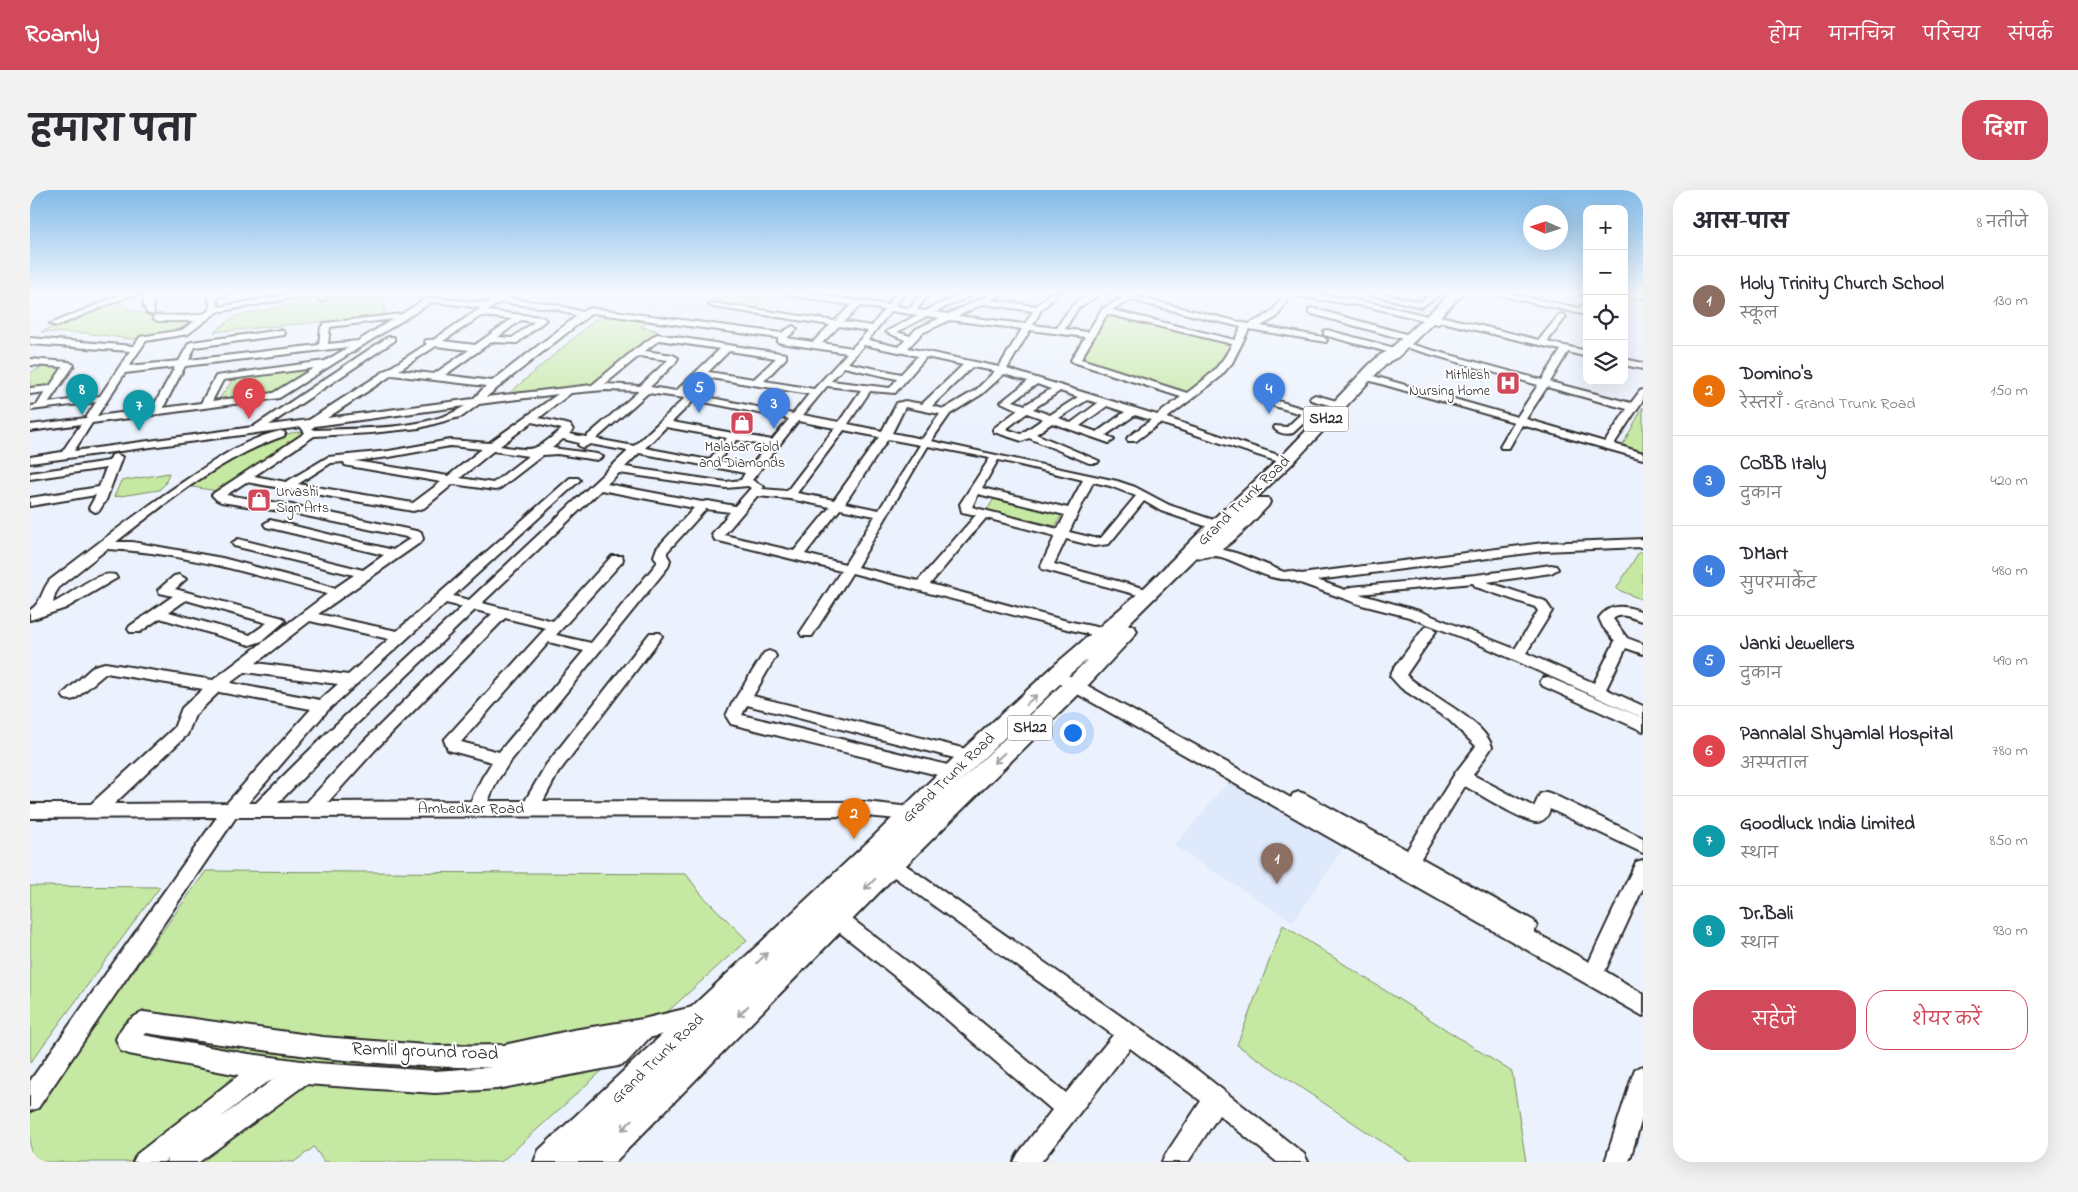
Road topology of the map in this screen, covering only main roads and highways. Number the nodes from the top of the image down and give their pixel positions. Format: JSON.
{"nodes":[{"id":1,"x":1412,"y":338,"type":"edge"},
{"id":2,"x":1371,"y":379,"type":"junction"},
{"id":3,"x":1216,"y":537,"type":"junction"},
{"id":4,"x":1069,"y":676,"type":"junction"},
{"id":5,"x":921,"y":819,"type":"junction"},
{"id":6,"x":750,"y":986,"type":"junction"},
{"id":7,"x":551,"y":1162,"type":"edge"},
{"id":8,"x":591,"y":1162,"type":"edge"}],
"edges":[{"from":1,"to":2,"type":"highway","name":"Grand Trunk Road","number":"SH22"},
{"from":2,"to":3,"type":"highway","name":"Grand Trunk Road","number":"SH22"},
{"from":2,"to":3,"type":"highway","name":"Grand Trunk Road","number":"SH22"},
{"from":3,"to":4,"type":"highway","name":"Grand Trunk Road","number":"SH22"},
{"from":3,"to":4,"type":"highway","name":"Grand Trunk Road","number":"SH22"},
{"from":4,"to":5,"type":"highway","name":"Grand Trunk Road","number":"SH22","one_way":true},
{"from":5,"to":4,"type":"highway","name":"Grand Trunk Road","number":"SH22","one_way":true},
{"from":6,"to":5,"type":"highway","name":"Grand Trunk Road","number":"SH22","one_way":true},
{"from":5,"to":6,"type":"highway","name":"Grand Trunk Road","number":"SH22","one_way":true},
{"from":6,"to":7,"type":"highway","name":"Grand Trunk Road","number":"SH22"},
{"from":6,"to":8,"type":"highway","name":"Grand Trunk Road","number":"SH22","one_way":true}]}
